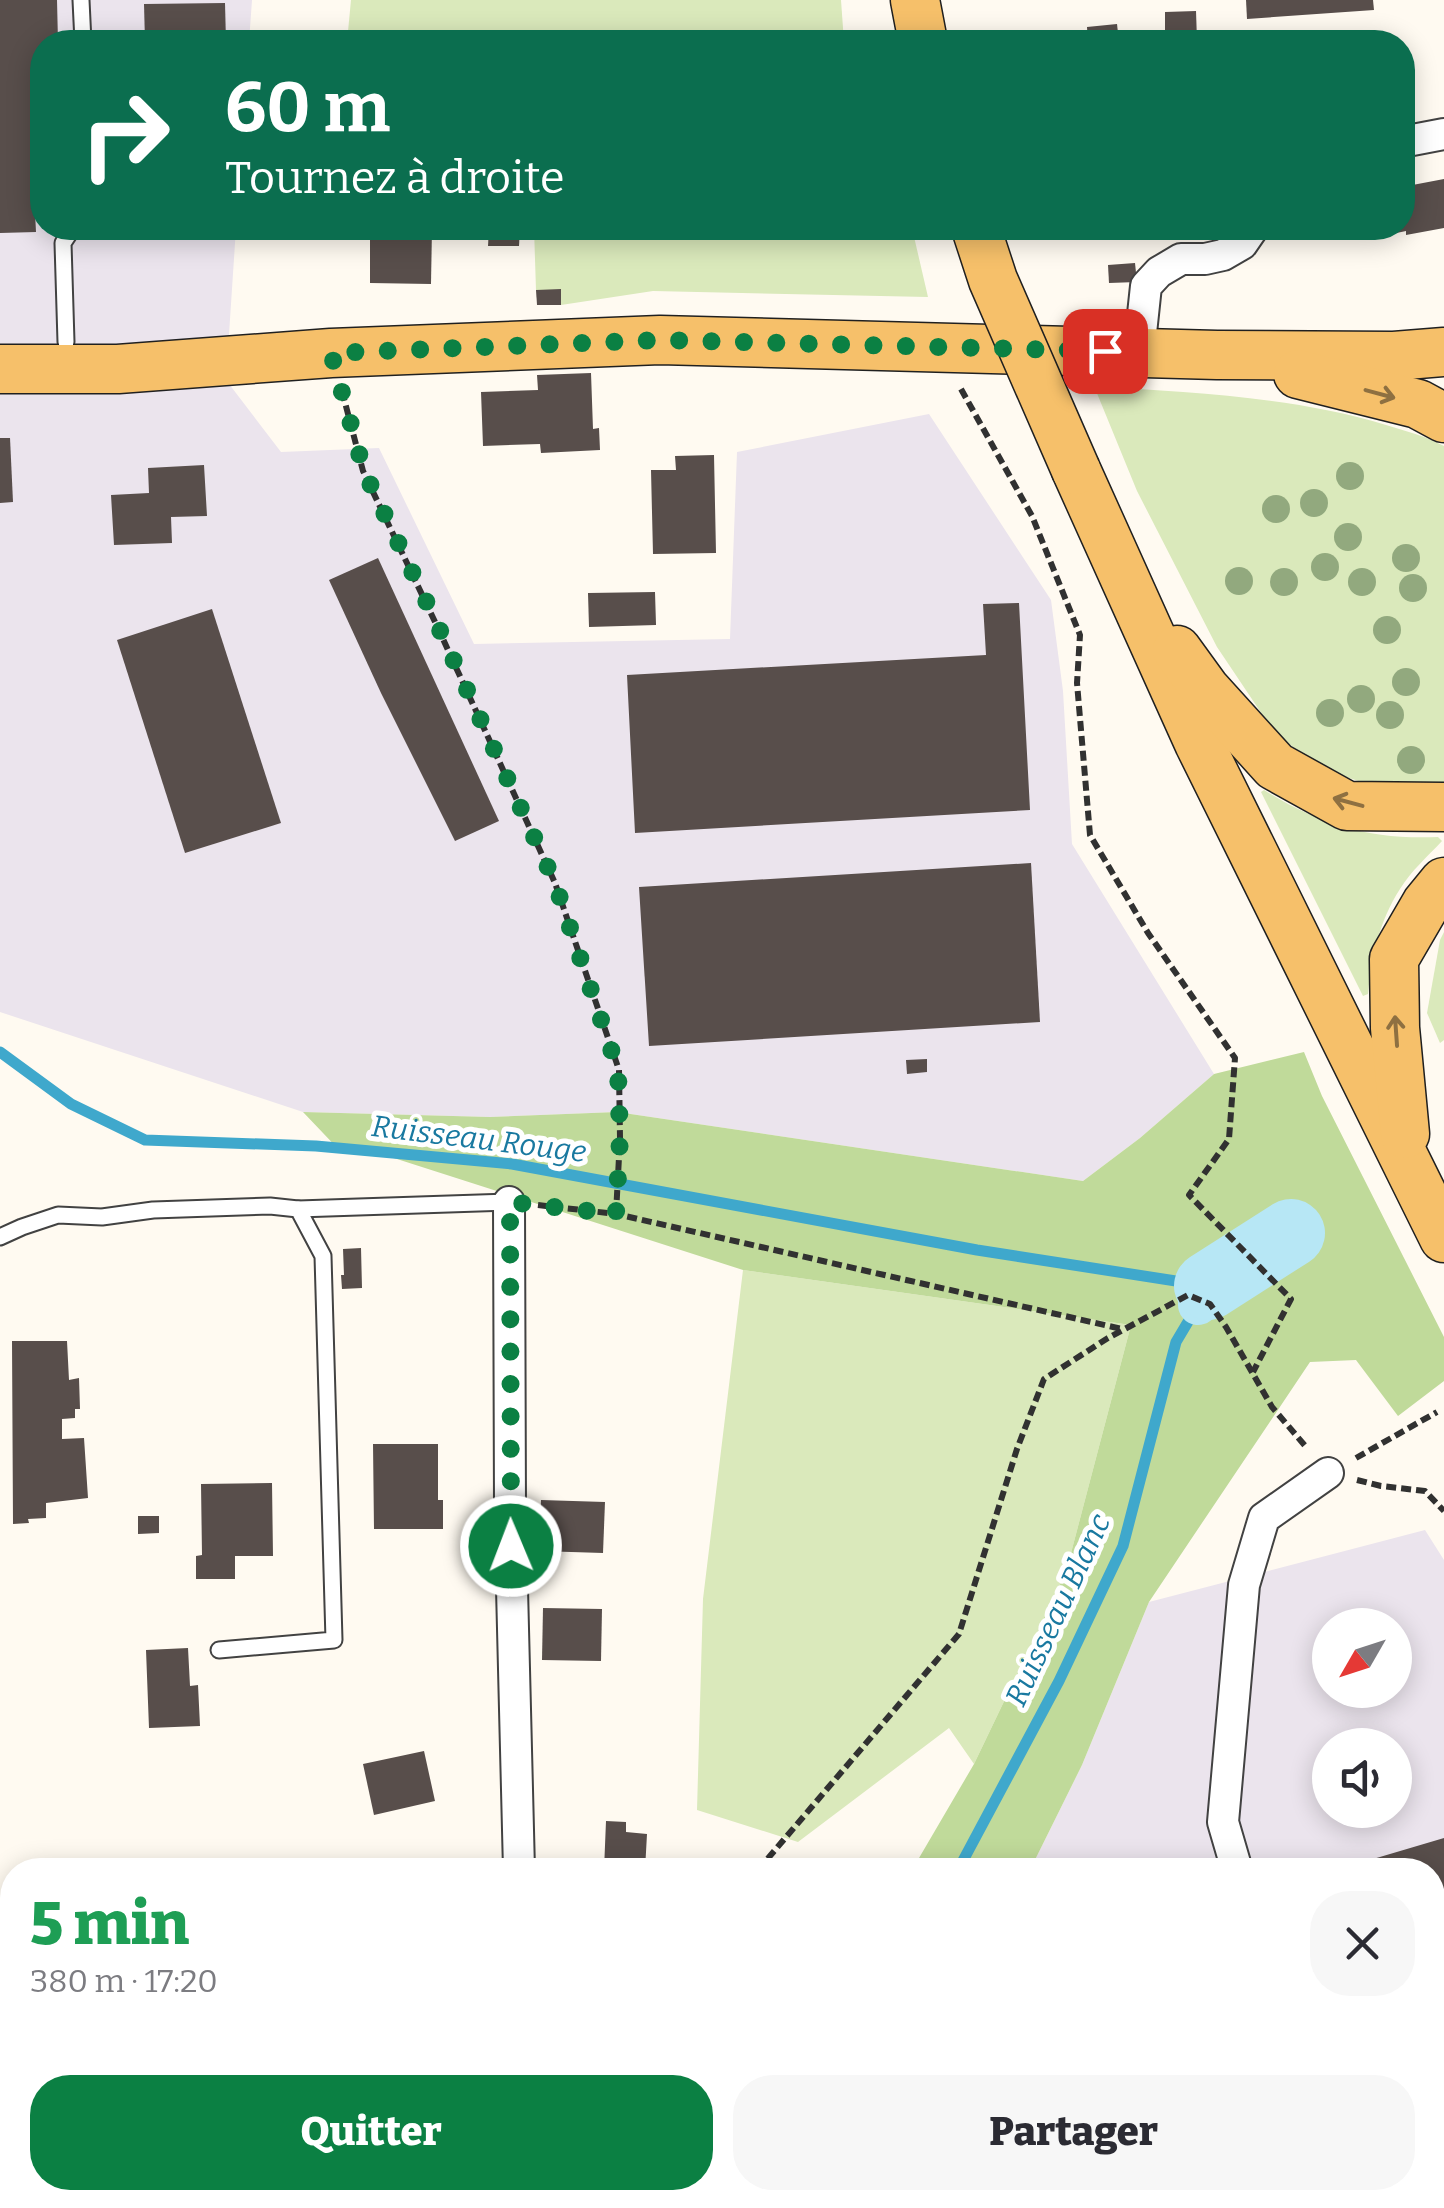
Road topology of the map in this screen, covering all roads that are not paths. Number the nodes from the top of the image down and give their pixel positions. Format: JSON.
{"nodes":[{"id":1,"x":81,"y":0,"type":"edge"},
{"id":2,"x":916,"y":0,"type":"edge"},
{"id":3,"x":82,"y":30,"type":"edge"},
{"id":4,"x":921,"y":30,"type":"edge"},
{"id":5,"x":1444,"y":134,"type":"edge"},
{"id":6,"x":1415,"y":140,"type":"edge"},
{"id":7,"x":65,"y":240,"type":"edge"},
{"id":8,"x":980,"y":240,"type":"edge"},
{"id":9,"x":1245,"y":240,"type":"edge"},
{"id":10,"x":66,"y":342,"type":"junction"},
{"id":11,"x":0,"y":344,"type":"edge"},
{"id":12,"x":1139,"y":352,"type":"junction"},
{"id":13,"x":1444,"y":352,"type":"edge"},
{"id":14,"x":331,"y":353,"type":"junction"},
{"id":15,"x":1217,"y":355,"type":"junction"},
{"id":16,"x":0,"y":369,"type":"edge"},
{"id":17,"x":1444,"y":418,"type":"edge"},
{"id":18,"x":1122,"y":574,"type":"junction"},
{"id":19,"x":1444,"y":807,"type":"edge"},
{"id":20,"x":1444,"y":882,"type":"edge"},
{"id":21,"x":1408,"y":1163,"type":"junction"},
{"id":22,"x":510,"y":1202,"type":"joint"},
{"id":23,"x":298,"y":1209,"type":"junction"},
{"id":24,"x":0,"y":1238,"type":"edge"},
{"id":25,"x":1444,"y":1238,"type":"edge"},
{"id":26,"x":1328,"y":1473,"type":"road end"},
{"id":27,"x":219,"y":1650,"type":"dead end"},
{"id":28,"x":519,"y":1858,"type":"edge"},
{"id":29,"x":1234,"y":1858,"type":"edge"}],
"edges":[{"from":1,"to":3,"type":"lane"},
{"from":2,"to":4,"type":"main road"},
{"from":5,"to":6,"type":"street"},
{"from":7,"to":10,"type":"lane"},
{"from":8,"to":18,"type":"main road","bridge":true},
{"from":9,"to":12,"type":"street"},
{"from":10,"to":11,"type":"main road"},
{"from":10,"to":14,"type":"main road"},
{"from":12,"to":14,"type":"main road"},
{"from":12,"to":15,"type":"main road"},
{"from":13,"to":15,"type":"main road"},
{"from":14,"to":16,"type":"main road"},
{"from":15,"to":17,"type":"main road","one_way":true},
{"from":19,"to":18,"type":"main road","one_way":true},
{"from":18,"to":21,"type":"main road"},
{"from":21,"to":20,"type":"main road","one_way":true},
{"from":21,"to":25,"type":"main road"},
{"from":22,"to":23,"type":"lane"},
{"from":22,"to":28,"type":"street"},
{"from":23,"to":24,"type":"lane"},
{"from":23,"to":27,"type":"lane"},
{"from":26,"to":29,"type":"street"}]}
